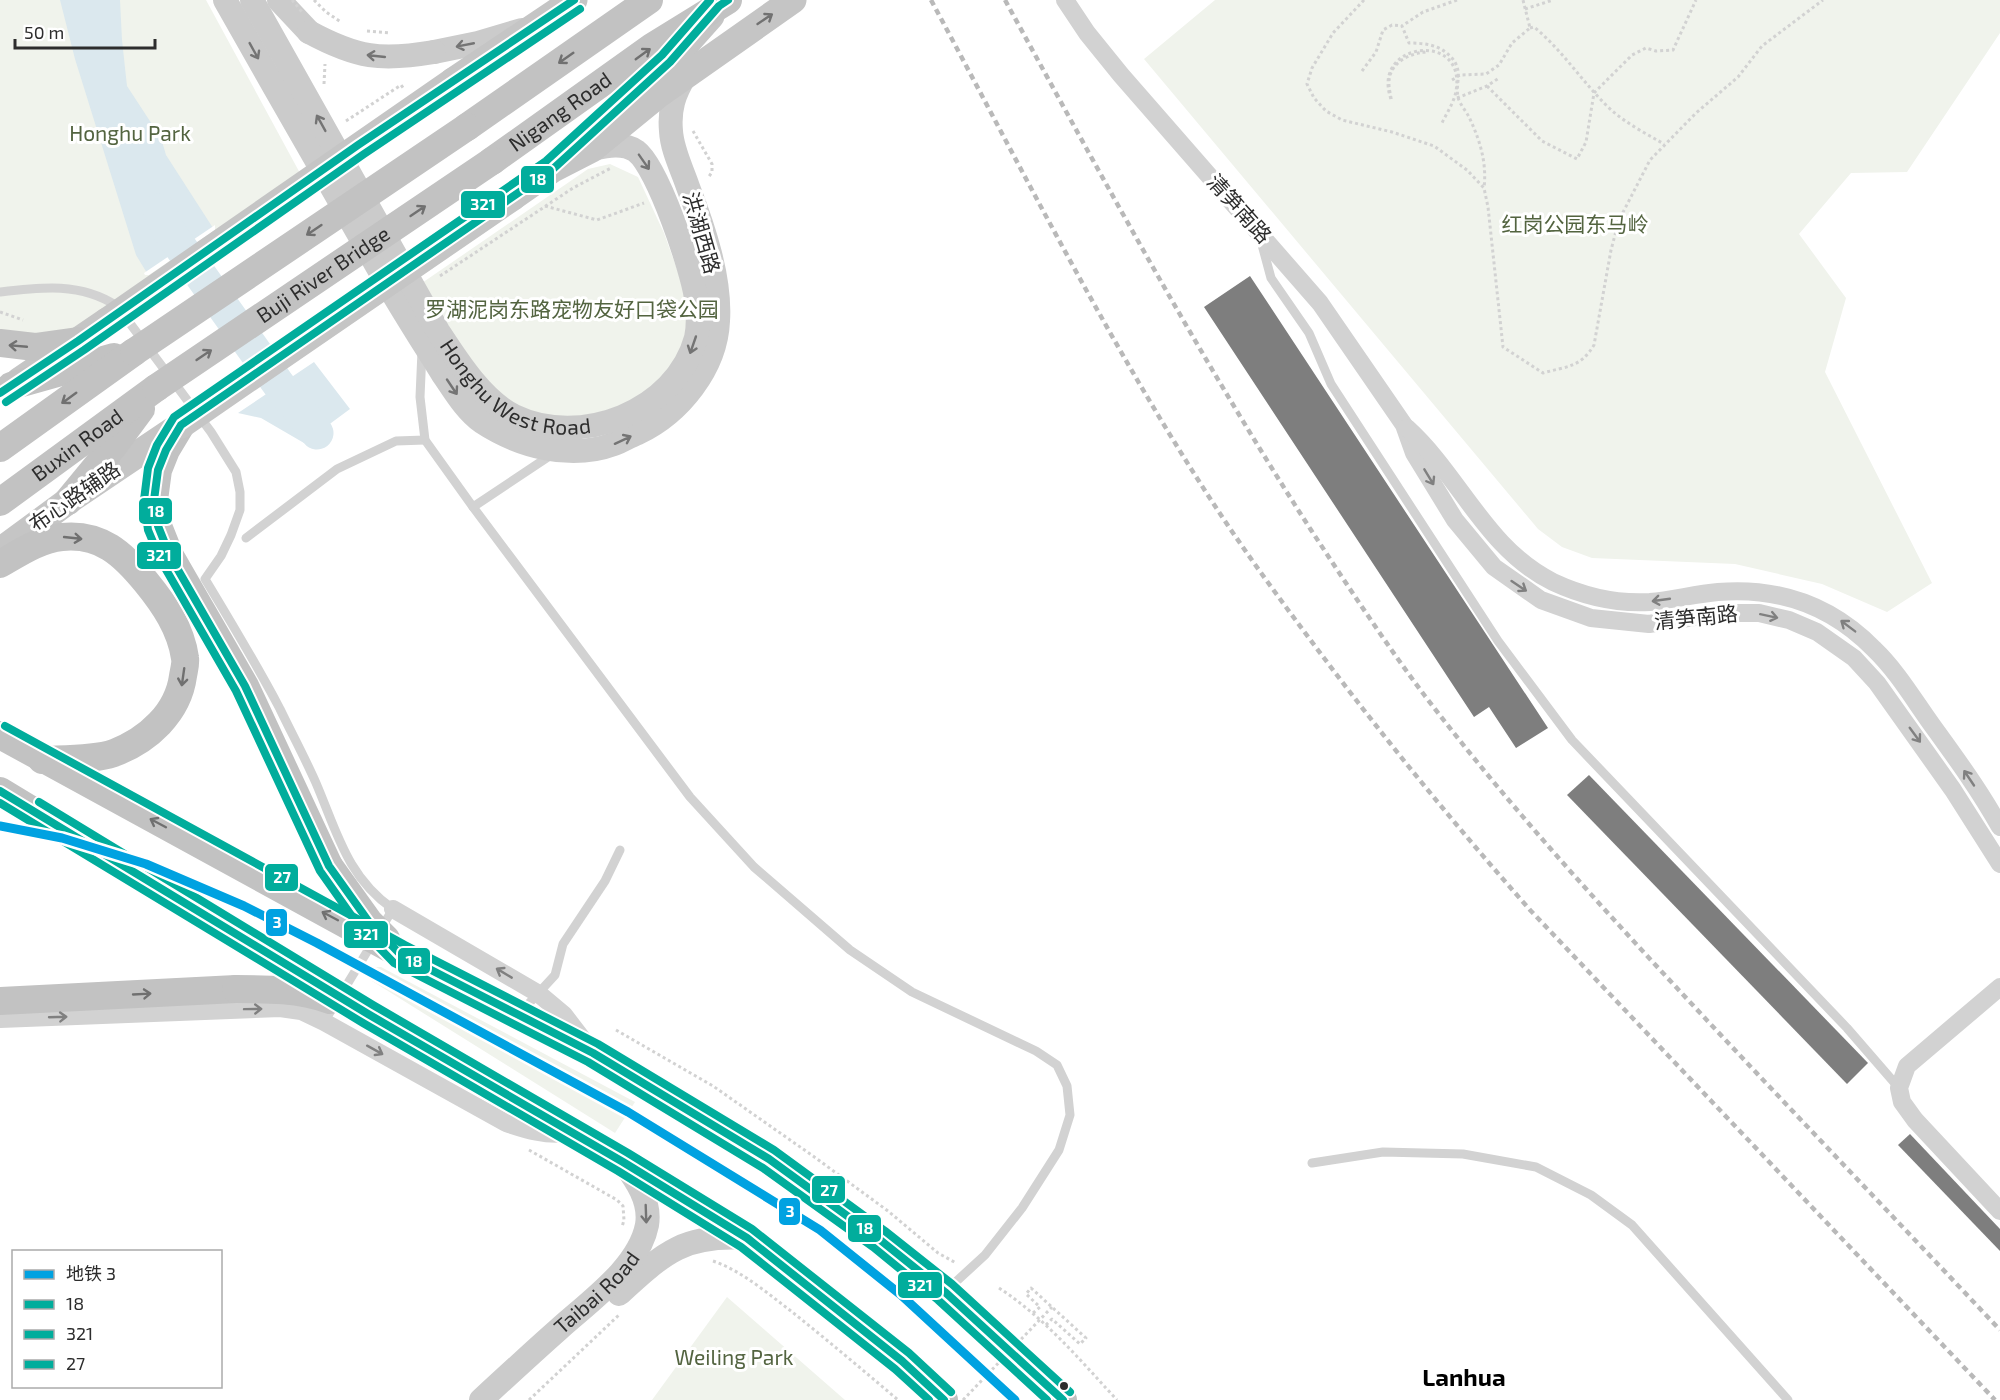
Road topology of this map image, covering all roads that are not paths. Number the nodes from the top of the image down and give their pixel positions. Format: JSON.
{"nodes":[{"id":1,"x":225,"y":0,"type":"edge"},
{"id":2,"x":252,"y":0,"type":"edge"},
{"id":3,"x":279,"y":0,"type":"edge"},
{"id":4,"x":649,"y":0,"type":"edge"},
{"id":5,"x":793,"y":0,"type":"edge"},
{"id":6,"x":1065,"y":0,"type":"edge"},
{"id":7,"x":724,"y":3,"type":"edge"},
{"id":8,"x":566,"y":6,"type":"edge"},
{"id":9,"x":685,"y":75,"type":"junction"},
{"id":10,"x":467,"y":127,"type":"joint"},
{"id":11,"x":592,"y":149,"type":"junction"},
{"id":12,"x":492,"y":161,"type":"joint"},
{"id":13,"x":553,"y":169,"type":"junction"},
{"id":14,"x":1258,"y":230,"type":"junction"},
{"id":15,"x":0,"y":292,"type":"edge"},
{"id":16,"x":78,"y":341,"type":"junction"},
{"id":17,"x":422,"y":342,"type":"junction"},
{"id":18,"x":0,"y":343,"type":"edge"},
{"id":19,"x":134,"y":352,"type":"junction"},
{"id":20,"x":156,"y":388,"type":"junction"},
{"id":21,"x":5,"y":389,"type":"edge"},
{"id":22,"x":181,"y":425,"type":"junction"},
{"id":23,"x":1404,"y":425,"type":"junction"},
{"id":24,"x":425,"y":440,"type":"junction"},
{"id":25,"x":0,"y":448,"type":"edge"},
{"id":26,"x":558,"y":451,"type":"junction"},
{"id":27,"x":68,"y":501,"type":"junction"},
{"id":28,"x":0,"y":502,"type":"edge"},
{"id":29,"x":473,"y":507,"type":"junction"},
{"id":30,"x":246,"y":538,"type":"dead end"},
{"id":31,"x":0,"y":551,"type":"edge"},
{"id":32,"x":0,"y":564,"type":"edge"},
{"id":33,"x":0,"y":735,"type":"edge"},
{"id":34,"x":42,"y":760,"type":"junction"},
{"id":35,"x":0,"y":791,"type":"edge"},
{"id":36,"x":2000,"y":827,"type":"edge"},
{"id":37,"x":620,"y":850,"type":"dead end"},
{"id":38,"x":2000,"y":864,"type":"edge"},
{"id":39,"x":393,"y":909,"type":"junction"},
{"id":40,"x":400,"y":954,"type":"junction"},
{"id":41,"x":2000,"y":987,"type":"edge"},
{"id":42,"x":0,"y":1002,"type":"edge"},
{"id":43,"x":529,"y":1004,"type":"junction"},
{"id":44,"x":368,"y":1014,"type":"junction"},
{"id":45,"x":0,"y":1019,"type":"edge"},
{"id":46,"x":324,"y":1022,"type":"junction"},
{"id":47,"x":1899,"y":1088,"type":"junction"},
{"id":48,"x":574,"y":1132,"type":"junction"},
{"id":49,"x":623,"y":1162,"type":"junction"},
{"id":50,"x":1312,"y":1163,"type":"dead end"},
{"id":51,"x":2000,"y":1211,"type":"edge"},
{"id":52,"x":747,"y":1238,"type":"junction"},
{"id":53,"x":945,"y":1292,"type":"junction"},
{"id":54,"x":481,"y":1400,"type":"edge"},
{"id":55,"x":506,"y":1400,"type":"edge"},
{"id":56,"x":944,"y":1400,"type":"edge"},
{"id":57,"x":1063,"y":1400,"type":"edge"},
{"id":58,"x":1788,"y":1400,"type":"edge"}],
"edges":[{"from":1,"to":17,"type":"main road","name":"Honghu West Road","one_way":true},
{"from":11,"to":2,"type":"main road","name":"Honghu West Road","one_way":true},
{"from":8,"to":3,"type":"main road","one_way":true,"bridge":true},
{"from":4,"to":10,"type":"highway","name":"Nigang Road","one_way":true},
{"from":9,"to":5,"type":"main road","one_way":true},
{"from":6,"to":14,"type":"street","name":"清笋南路"},
{"from":12,"to":7,"type":"highway","name":"Nigang Road","one_way":true},
{"from":7,"to":13,"type":"main road"},
{"from":8,"to":16,"type":"main road","bridge":true},
{"from":9,"to":11,"type":"main road"},
{"from":26,"to":9,"type":"main road","name":"洪湖西路","one_way":true},
{"from":10,"to":19,"type":"highway","name":"Buji River Bridge","one_way":true,"bridge":true},
{"from":11,"to":13,"type":"main road"},
{"from":20,"to":12,"type":"highway","name":"Buji River Bridge","one_way":true,"bridge":true},
{"from":13,"to":22,"type":"main road","name":"布心路辅路","bridge":true},
{"from":14,"to":23,"type":"street","name":"清笋南路"},
{"from":14,"to":47,"type":"lane"},
{"from":15,"to":39,"type":"lane"},
{"from":16,"to":18,"type":"highway","one_way":true},
{"from":16,"to":21,"type":"main road"},
{"from":17,"to":24,"type":"lane"},
{"from":17,"to":26,"type":"main road","name":"洪湖西路","one_way":true},
{"from":19,"to":21,"type":"highway"},
{"from":19,"to":25,"type":"highway","name":"Buxin Road","one_way":true},
{"from":20,"to":27,"type":"highway"},
{"from":20,"to":28,"type":"highway","name":"Buxin Road"},
{"from":22,"to":27,"type":"main road","name":"布心路辅路"},
{"from":22,"to":40,"type":"highway","bridge":true},
{"from":36,"to":23,"type":"street","name":"清笋南路","one_way":true},
{"from":23,"to":38,"type":"street","name":"清笋南路","one_way":true},
{"from":24,"to":29,"type":"lane"},
{"from":24,"to":30,"type":"lane"},
{"from":26,"to":29,"type":"lane"},
{"from":27,"to":31,"type":"main road","name":"布心路辅路"},
{"from":29,"to":53,"type":"lane"},
{"from":32,"to":34,"type":"highway","one_way":true},
{"from":33,"to":34,"type":"highway","bridge":true},
{"from":40,"to":34,"type":"highway","one_way":true,"bridge":true},
{"from":35,"to":44,"type":"highway","bridge":true},
{"from":37,"to":43,"type":"lane"},
{"from":43,"to":39,"type":"street","one_way":true},
{"from":39,"to":46,"type":"lane"},
{"from":40,"to":43,"type":"highway"},
{"from":41,"to":47,"type":"street"},
{"from":42,"to":44,"type":"highway","one_way":true,"bridge":true},
{"from":43,"to":53,"type":"highway"},
{"from":44,"to":48,"type":"highway"},
{"from":45,"to":46,"type":"street","one_way":true},
{"from":46,"to":48,"type":"street","one_way":true},
{"from":47,"to":51,"type":"street"},
{"from":48,"to":49,"type":"highway"},
{"from":49,"to":52,"type":"highway"},
{"from":49,"to":54,"type":"main road","name":"Taibai Road","one_way":true},
{"from":50,"to":58,"type":"lane"},
{"from":52,"to":55,"type":"main road","name":"Taibai Road"},
{"from":52,"to":56,"type":"highway"},
{"from":53,"to":57,"type":"highway"}]}
